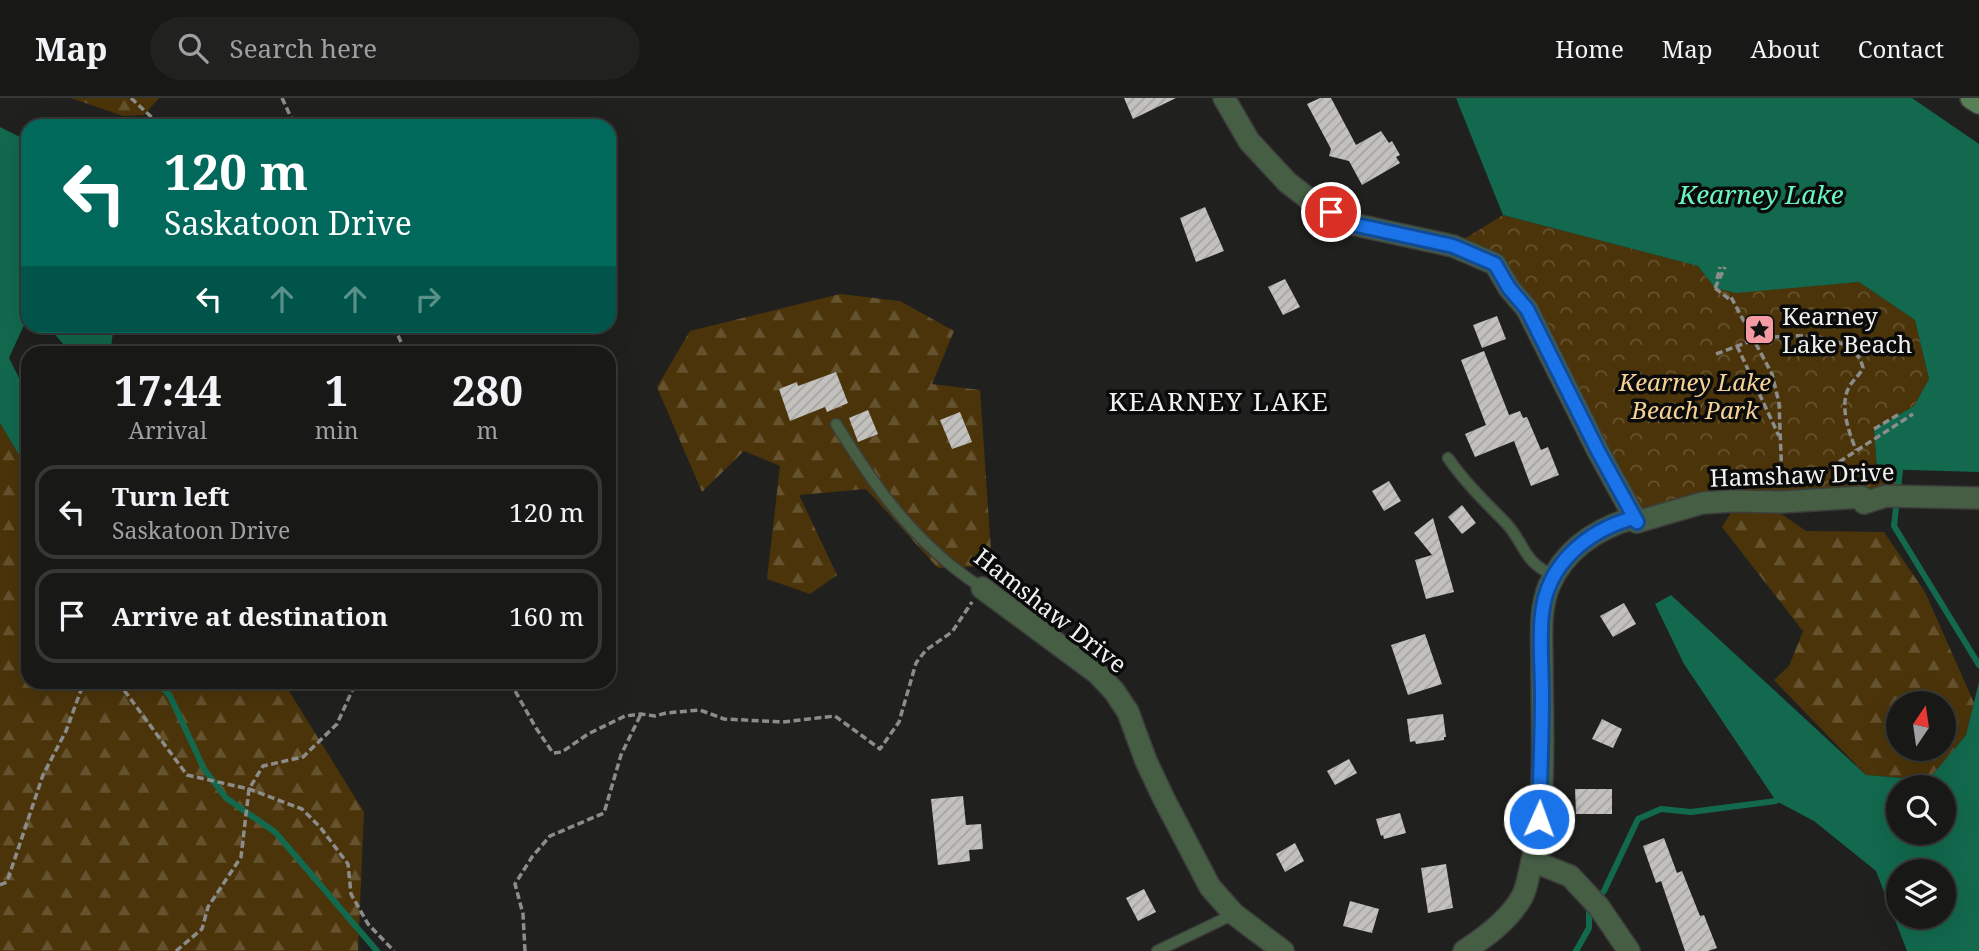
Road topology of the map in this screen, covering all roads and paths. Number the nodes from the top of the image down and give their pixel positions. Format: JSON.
{"nodes":[{"id":1,"x":131,"y":98,"type":"edge"},
{"id":2,"x":282,"y":98,"type":"edge"},
{"id":3,"x":1224,"y":98,"type":"edge"},
{"id":4,"x":1971,"y":98,"type":"edge"},
{"id":5,"x":1979,"y":103,"type":"edge"},
{"id":6,"x":154,"y":119,"type":"edge"},
{"id":7,"x":292,"y":119,"type":"edge"},
{"id":8,"x":1723,"y":267,"type":"dead end"},
{"id":9,"x":1775,"y":337,"type":"dead end"},
{"id":10,"x":1754,"y":340,"type":"junction"},
{"id":11,"x":1737,"y":346,"type":"junction"},
{"id":12,"x":1716,"y":354,"type":"dead end"},
{"id":13,"x":1901,"y":413,"type":"dead end"},
{"id":14,"x":1913,"y":414,"type":"dead end"},
{"id":15,"x":836,"y":424,"type":"dead end"},
{"id":16,"x":1874,"y":429,"type":"dead end"},
{"id":17,"x":1781,"y":440,"type":"junction"},
{"id":18,"x":1856,"y":450,"type":"junction"},
{"id":19,"x":1448,"y":458,"type":"dead end"},
{"id":20,"x":1839,"y":462,"type":"dead end"},
{"id":21,"x":1979,"y":498,"type":"edge"},
{"id":22,"x":1782,"y":502,"type":"junction"},
{"id":23,"x":1637,"y":522,"type":"junction"},
{"id":24,"x":1555,"y":576,"type":"junction"},
{"id":25,"x":982,"y":588,"type":"junction"},
{"id":26,"x":81,"y":689,"type":"edge"},
{"id":27,"x":123,"y":689,"type":"edge"},
{"id":28,"x":353,"y":689,"type":"edge"},
{"id":29,"x":514,"y":689,"type":"edge"},
{"id":30,"x":641,"y":714,"type":"junction"},
{"id":31,"x":249,"y":789,"type":"junction"},
{"id":32,"x":1532,"y":861,"type":"junction"},
{"id":33,"x":0,"y":885,"type":"edge"},
{"id":34,"x":1234,"y":914,"type":"junction"},
{"id":35,"x":176,"y":951,"type":"edge"},
{"id":36,"x":394,"y":951,"type":"edge"},
{"id":37,"x":525,"y":951,"type":"edge"},
{"id":38,"x":1157,"y":951,"type":"edge"},
{"id":39,"x":1283,"y":951,"type":"edge"},
{"id":40,"x":1464,"y":951,"type":"edge"},
{"id":41,"x":1629,"y":951,"type":"edge"}],
"edges":[{"from":1,"to":6,"type":"path"},
{"from":2,"to":7,"type":"path"},
{"from":3,"to":23,"type":"street"},
{"from":4,"to":5,"type":"main road"},
{"from":8,"to":10,"type":"path"},
{"from":9,"to":18,"type":"path"},
{"from":10,"to":11,"type":"path"},
{"from":10,"to":17,"type":"path"},
{"from":11,"to":12,"type":"path"},
{"from":11,"to":17,"type":"path"},
{"from":13,"to":16,"type":"path"},
{"from":14,"to":18,"type":"path"},
{"from":15,"to":25,"type":"lane","name":"Hamshaw Drive"},
{"from":17,"to":22,"type":"path"},
{"from":18,"to":20,"type":"path"},
{"from":19,"to":24,"type":"lane"},
{"from":21,"to":22,"type":"street","name":"Hamshaw Drive"},
{"from":22,"to":23,"type":"street","name":"Hamshaw Drive"},
{"from":23,"to":24,"type":"street","name":"Hamshaw Drive"},
{"from":24,"to":32,"type":"street","name":"Hamshaw Drive"},
{"from":25,"to":30,"type":"path"},
{"from":25,"to":34,"type":"street","name":"Hamshaw Drive"},
{"from":26,"to":33,"type":"path"},
{"from":27,"to":31,"type":"path"},
{"from":28,"to":31,"type":"path"},
{"from":29,"to":30,"type":"path"},
{"from":30,"to":37,"type":"path"},
{"from":31,"to":35,"type":"path"},
{"from":31,"to":36,"type":"path"},
{"from":32,"to":40,"type":"street","name":"Hamshaw Drive"},
{"from":32,"to":41,"type":"street"},
{"from":34,"to":38,"type":"lane"},
{"from":34,"to":39,"type":"street","name":"Hamshaw Drive"}]}
